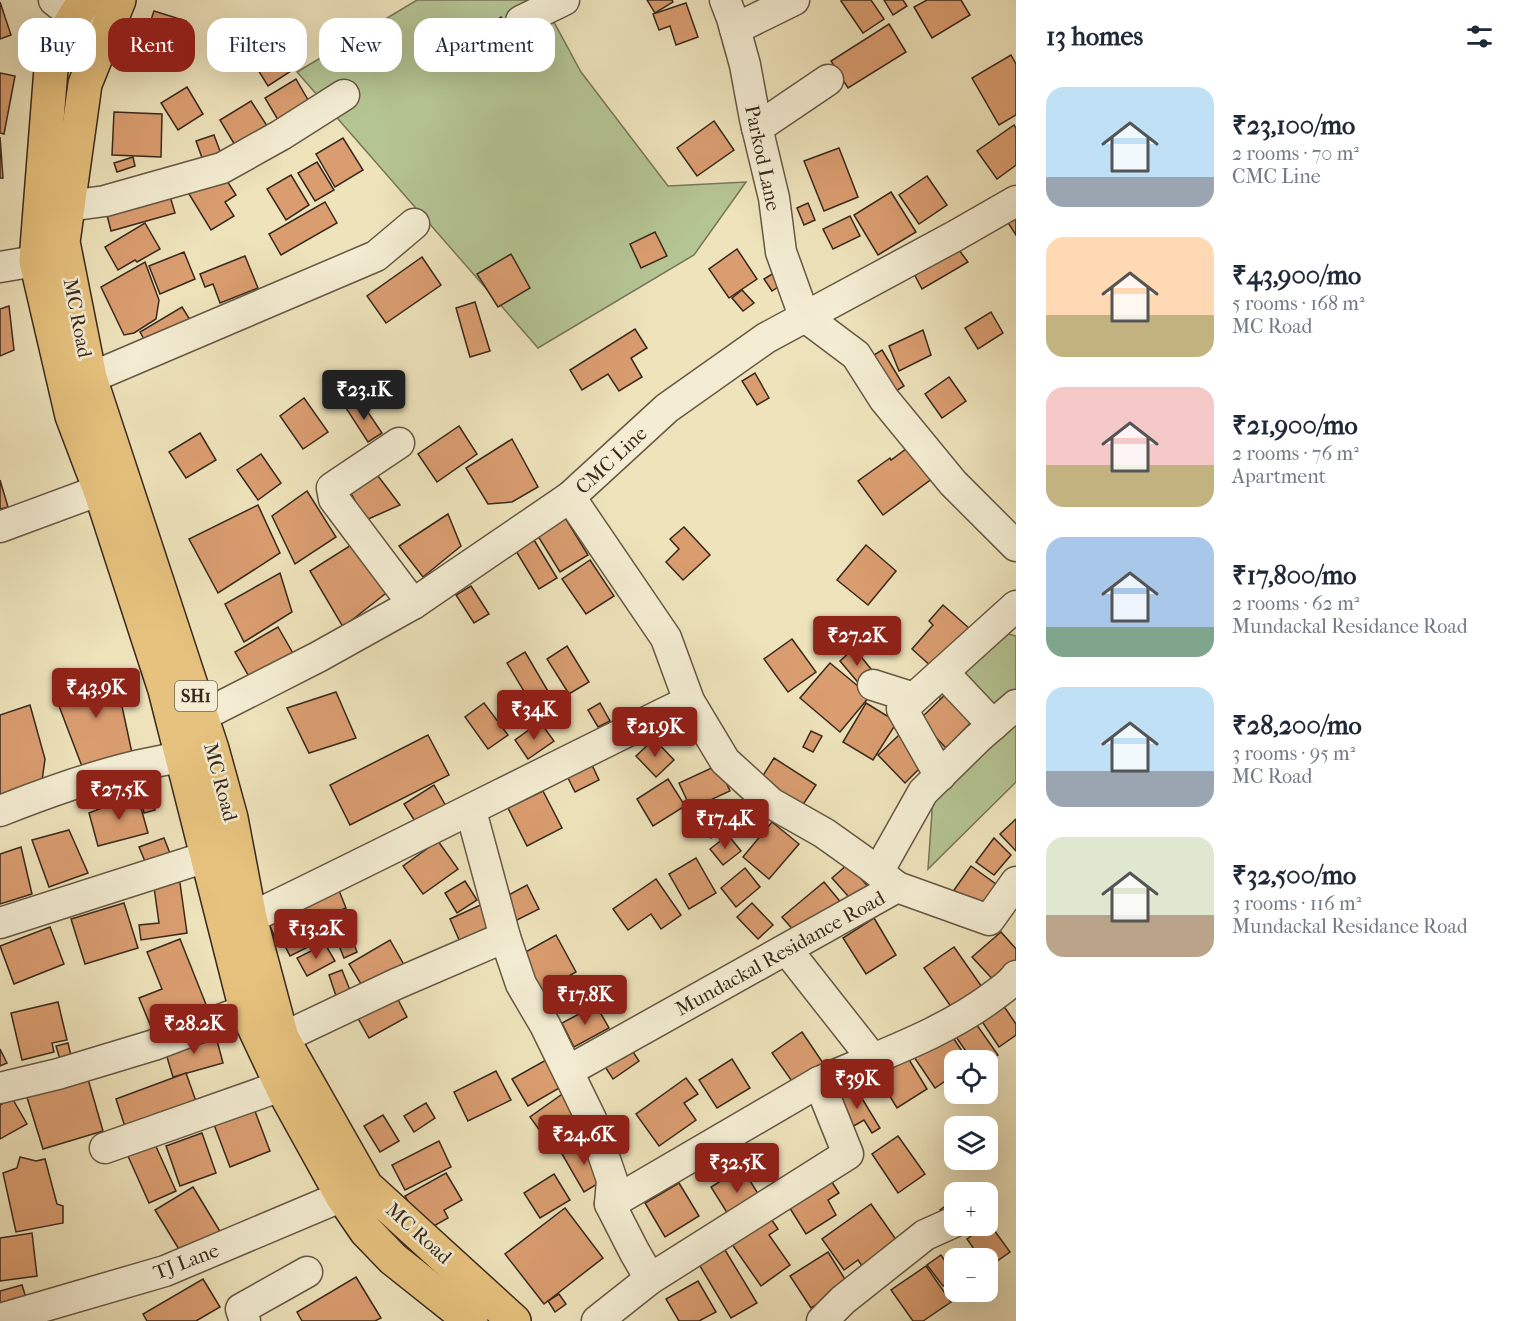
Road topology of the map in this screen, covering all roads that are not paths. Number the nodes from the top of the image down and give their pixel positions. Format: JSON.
{"nodes":[{"id":1,"x":119,"y":0,"type":"edge"},
{"id":2,"x":564,"y":0,"type":"edge"},
{"id":3,"x":724,"y":0,"type":"edge"},
{"id":4,"x":794,"y":0,"type":"edge"},
{"id":5,"x":66,"y":3,"type":"edge"},
{"id":6,"x":527,"y":18,"type":"edge"},
{"id":7,"x":735,"y":29,"type":"junction"},
{"id":8,"x":103,"y":39,"type":"junction"},
{"id":9,"x":828,"y":80,"type":"dead end"},
{"id":10,"x":344,"y":95,"type":"dead end"},
{"id":11,"x":757,"y":128,"type":"junction"},
{"id":12,"x":1016,"y":201,"type":"edge"},
{"id":13,"x":68,"y":206,"type":"junction"},
{"id":14,"x":414,"y":224,"type":"dead end"},
{"id":15,"x":36,"y":261,"type":"junction"},
{"id":16,"x":0,"y":267,"type":"edge"},
{"id":17,"x":804,"y":316,"type":"junction"},
{"id":18,"x":90,"y":378,"type":"junction"},
{"id":19,"x":399,"y":443,"type":"dead end"},
{"id":20,"x":100,"y":490,"type":"junction"},
{"id":21,"x":570,"y":497,"type":"junction"},
{"id":22,"x":0,"y":527,"type":"edge"},
{"id":23,"x":1016,"y":546,"type":"edge"},
{"id":24,"x":413,"y":604,"type":"junction"},
{"id":25,"x":1016,"y":606,"type":"edge"},
{"id":26,"x":943,"y":672,"type":"junction"},
{"id":27,"x":873,"y":685,"type":"dead end"},
{"id":28,"x":914,"y":698,"type":"junction"},
{"id":29,"x":689,"y":701,"type":"junction"},
{"id":30,"x":1016,"y":705,"type":"edge"},
{"id":31,"x":993,"y":725,"type":"junction"},
{"id":32,"x":186,"y":734,"type":"junction"},
{"id":33,"x":940,"y":776,"type":"junction"},
{"id":34,"x":0,"y":811,"type":"edge"},
{"id":35,"x":471,"y":811,"type":"junction"},
{"id":36,"x":206,"y":856,"type":"junction"},
{"id":37,"x":888,"y":880,"type":"junction"},
{"id":38,"x":1016,"y":882,"type":"edge"},
{"id":39,"x":250,"y":918,"type":"junction"},
{"id":40,"x":0,"y":923,"type":"edge"},
{"id":41,"x":505,"y":937,"type":"junction"},
{"id":42,"x":787,"y":950,"type":"junction"},
{"id":43,"x":1016,"y":975,"type":"edge"},
{"id":44,"x":246,"y":1010,"type":"junction"},
{"id":45,"x":282,"y":1038,"type":"junction"},
{"id":46,"x":872,"y":1058,"type":"junction"},
{"id":47,"x":568,"y":1071,"type":"junction"},
{"id":48,"x":819,"y":1082,"type":"junction"},
{"id":49,"x":281,"y":1086,"type":"junction"},
{"id":50,"x":0,"y":1088,"type":"edge"},
{"id":51,"x":105,"y":1148,"type":"dead end"},
{"id":52,"x":354,"y":1191,"type":"junction"},
{"id":53,"x":610,"y":1204,"type":"junction"},
{"id":54,"x":944,"y":1227,"type":"edge"},
{"id":55,"x":307,"y":1272,"type":"dead end"},
{"id":56,"x":650,"y":1279,"type":"junction"},
{"id":57,"x":234,"y":1317,"type":"edge"},
{"id":58,"x":0,"y":1319,"type":"edge"},
{"id":59,"x":471,"y":1321,"type":"edge"},
{"id":60,"x":514,"y":1321,"type":"edge"},
{"id":61,"x":597,"y":1321,"type":"edge"},
{"id":62,"x":822,"y":1321,"type":"edge"}],
"edges":[{"from":1,"to":8,"type":"main road","name":"MC Road","number":"SH1"},
{"from":2,"to":6,"type":"street"},
{"from":3,"to":7,"type":"street","name":"Parkod Lane"},
{"from":4,"to":7,"type":"street"},
{"from":5,"to":8,"type":"street"},
{"from":5,"to":15,"type":"main road","name":"MC Road","number":"SH1"},
{"from":7,"to":11,"type":"street","name":"Parkod Lane"},
{"from":8,"to":13,"type":"main road","name":"MC Road","number":"SH1"},
{"from":9,"to":11,"type":"street"},
{"from":10,"to":13,"type":"street"},
{"from":11,"to":17,"type":"street","name":"Parkod Lane"},
{"from":12,"to":17,"type":"street","name":"CMC Line"},
{"from":13,"to":18,"type":"main road","name":"MC Road","number":"SH1"},
{"from":14,"to":18,"type":"street"},
{"from":15,"to":16,"type":"street"},
{"from":15,"to":20,"type":"main road","name":"MC Road","number":"SH1"},
{"from":17,"to":21,"type":"street","name":"CMC Line"},
{"from":17,"to":23,"type":"street"},
{"from":18,"to":32,"type":"main road","name":"MC Road","number":"SH1"},
{"from":19,"to":24,"type":"street"},
{"from":20,"to":22,"type":"street"},
{"from":20,"to":32,"type":"main road","name":"MC Road","number":"SH1"},
{"from":21,"to":24,"type":"street","name":"CMC Line"},
{"from":21,"to":29,"type":"street"},
{"from":24,"to":32,"type":"street","name":"CMC Line"},
{"from":25,"to":26,"type":"street"},
{"from":26,"to":28,"type":"street"},
{"from":26,"to":31,"type":"street"},
{"from":27,"to":28,"type":"street"},
{"from":28,"to":33,"type":"street"},
{"from":29,"to":35,"type":"street"},
{"from":29,"to":37,"type":"street"},
{"from":30,"to":31,"type":"street"},
{"from":31,"to":33,"type":"street"},
{"from":32,"to":34,"type":"street","name":"CMC Line"},
{"from":32,"to":36,"type":"main road","name":"MC Road","number":"SH1"},
{"from":32,"to":39,"type":"main road","name":"MC Road","number":"SH1"},
{"from":33,"to":37,"type":"street"},
{"from":35,"to":39,"type":"street"},
{"from":35,"to":41,"type":"street"},
{"from":36,"to":40,"type":"street"},
{"from":36,"to":44,"type":"main road","name":"MC Road","number":"SH1"},
{"from":37,"to":38,"type":"street"},
{"from":37,"to":42,"type":"street","name":"Mundackal Residance Road"},
{"from":39,"to":45,"type":"main road","name":"MC Road","number":"SH1"},
{"from":41,"to":45,"type":"street"},
{"from":41,"to":47,"type":"street"},
{"from":42,"to":46,"type":"street"},
{"from":42,"to":47,"type":"street","name":"Mundackal Residance Road"},
{"from":43,"to":46,"type":"street"},
{"from":44,"to":49,"type":"main road","name":"MC Road","number":"SH1"},
{"from":44,"to":50,"type":"street"},
{"from":45,"to":52,"type":"main road","name":"MC Road","number":"SH1"},
{"from":46,"to":48,"type":"street"},
{"from":47,"to":53,"type":"street"},
{"from":48,"to":53,"type":"street"},
{"from":48,"to":56,"type":"street"},
{"from":49,"to":51,"type":"street"},
{"from":49,"to":52,"type":"main road","name":"MC Road","number":"SH1"},
{"from":52,"to":58,"type":"street","name":"TJ Lane"},
{"from":52,"to":59,"type":"main road","name":"MC Road","number":"SH1"},
{"from":52,"to":60,"type":"main road","name":"MC Road","number":"SH1"},
{"from":53,"to":56,"type":"street"},
{"from":54,"to":62,"type":"street"},
{"from":55,"to":57,"type":"street"},
{"from":56,"to":61,"type":"street"}]}
